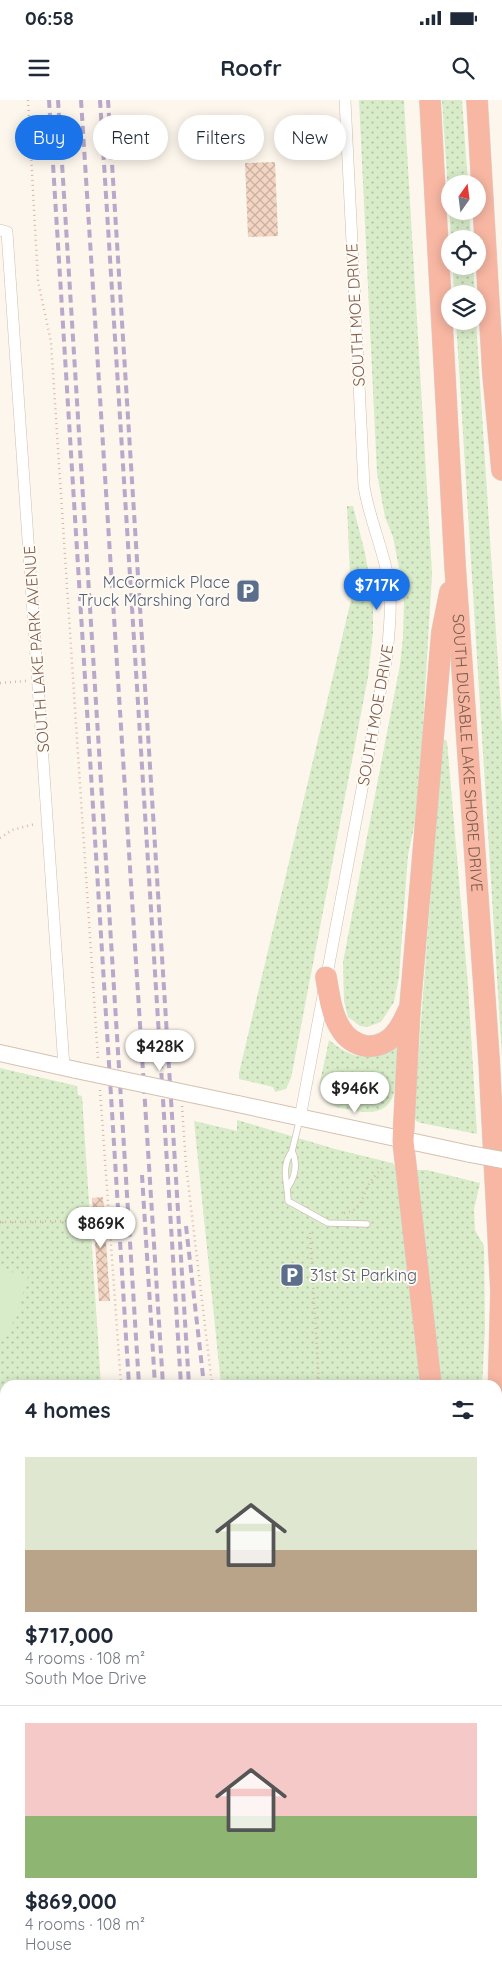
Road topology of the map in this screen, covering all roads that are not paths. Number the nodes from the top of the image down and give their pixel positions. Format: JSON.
{"nodes":[{"id":1,"x":345,"y":100,"type":"edge"},
{"id":2,"x":430,"y":100,"type":"edge"},
{"id":3,"x":477,"y":100,"type":"edge"},
{"id":4,"x":3,"y":231,"type":"edge"},
{"id":5,"x":490,"y":311,"type":"junction"},
{"id":6,"x":502,"y":345,"type":"edge"},
{"id":7,"x":502,"y":470,"type":"edge"},
{"id":8,"x":455,"y":565,"type":"junction"},
{"id":9,"x":326,"y":977,"type":"junction"},
{"id":10,"x":410,"y":1007,"type":"junction"},
{"id":11,"x":0,"y":1053,"type":"edge"},
{"id":12,"x":70,"y":1068,"type":"junction"},
{"id":13,"x":300,"y":1118,"type":"junction"},
{"id":14,"x":403,"y":1141,"type":"junction"},
{"id":15,"x":292,"y":1151,"type":"junction"},
{"id":16,"x":502,"y":1160,"type":"edge"},
{"id":17,"x":288,"y":1187,"type":"junction"},
{"id":18,"x":367,"y":1224,"type":"dead end"},
{"id":19,"x":431,"y":1380,"type":"edge"},
{"id":20,"x":499,"y":1380,"type":"edge"}],
"edges":[{"from":1,"to":9,"type":"street","name":"SOUTH MOE DRIVE"},
{"from":2,"to":8,"type":"highway","name":"SOUTH DUSABLE LAKE SHORE DRIVE"},
{"from":3,"to":5,"type":"highway"},
{"from":4,"to":12,"type":"street","name":"SOUTH LAKE PARK AVENUE"},
{"from":5,"to":6,"type":"highway"},
{"from":5,"to":7,"type":"highway"},
{"from":8,"to":10,"type":"highway"},
{"from":8,"to":20,"type":"highway","name":"SOUTH DUSABLE LAKE SHORE DRIVE"},
{"from":9,"to":10,"type":"highway"},
{"from":9,"to":13,"type":"street","name":"SOUTH MOE DRIVE"},
{"from":10,"to":14,"type":"highway"},
{"from":11,"to":12,"type":"main road"},
{"from":12,"to":13,"type":"main road","bridge":true},
{"from":13,"to":14,"type":"main road"},
{"from":13,"to":15,"type":"lane"},
{"from":14,"to":16,"type":"main road","bridge":true},
{"from":14,"to":19,"type":"highway"},
{"from":15,"to":17,"type":"lane"},
{"from":15,"to":17,"type":"lane"},
{"from":17,"to":18,"type":"lane"}]}
